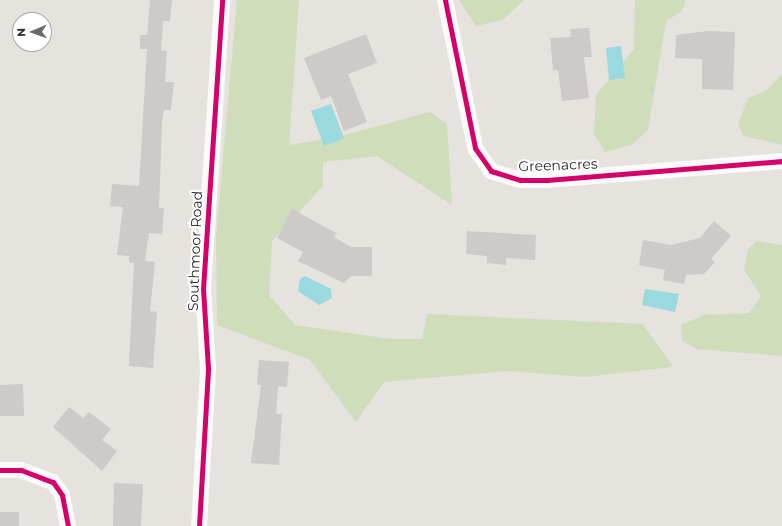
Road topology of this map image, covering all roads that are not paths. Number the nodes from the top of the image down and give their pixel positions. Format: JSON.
{"nodes":[{"id":1,"x":222,"y":0,"type":"edge"},
{"id":2,"x":445,"y":0,"type":"edge"},
{"id":3,"x":782,"y":161,"type":"edge"},
{"id":4,"x":0,"y":470,"type":"edge"},
{"id":5,"x":68,"y":526,"type":"edge"},
{"id":6,"x":199,"y":526,"type":"edge"}],
"edges":[{"from":1,"to":6,"type":"street","name":"Southmoor Road"},
{"from":2,"to":3,"type":"street","name":"Greenacres"},
{"from":4,"to":5,"type":"street"}]}
